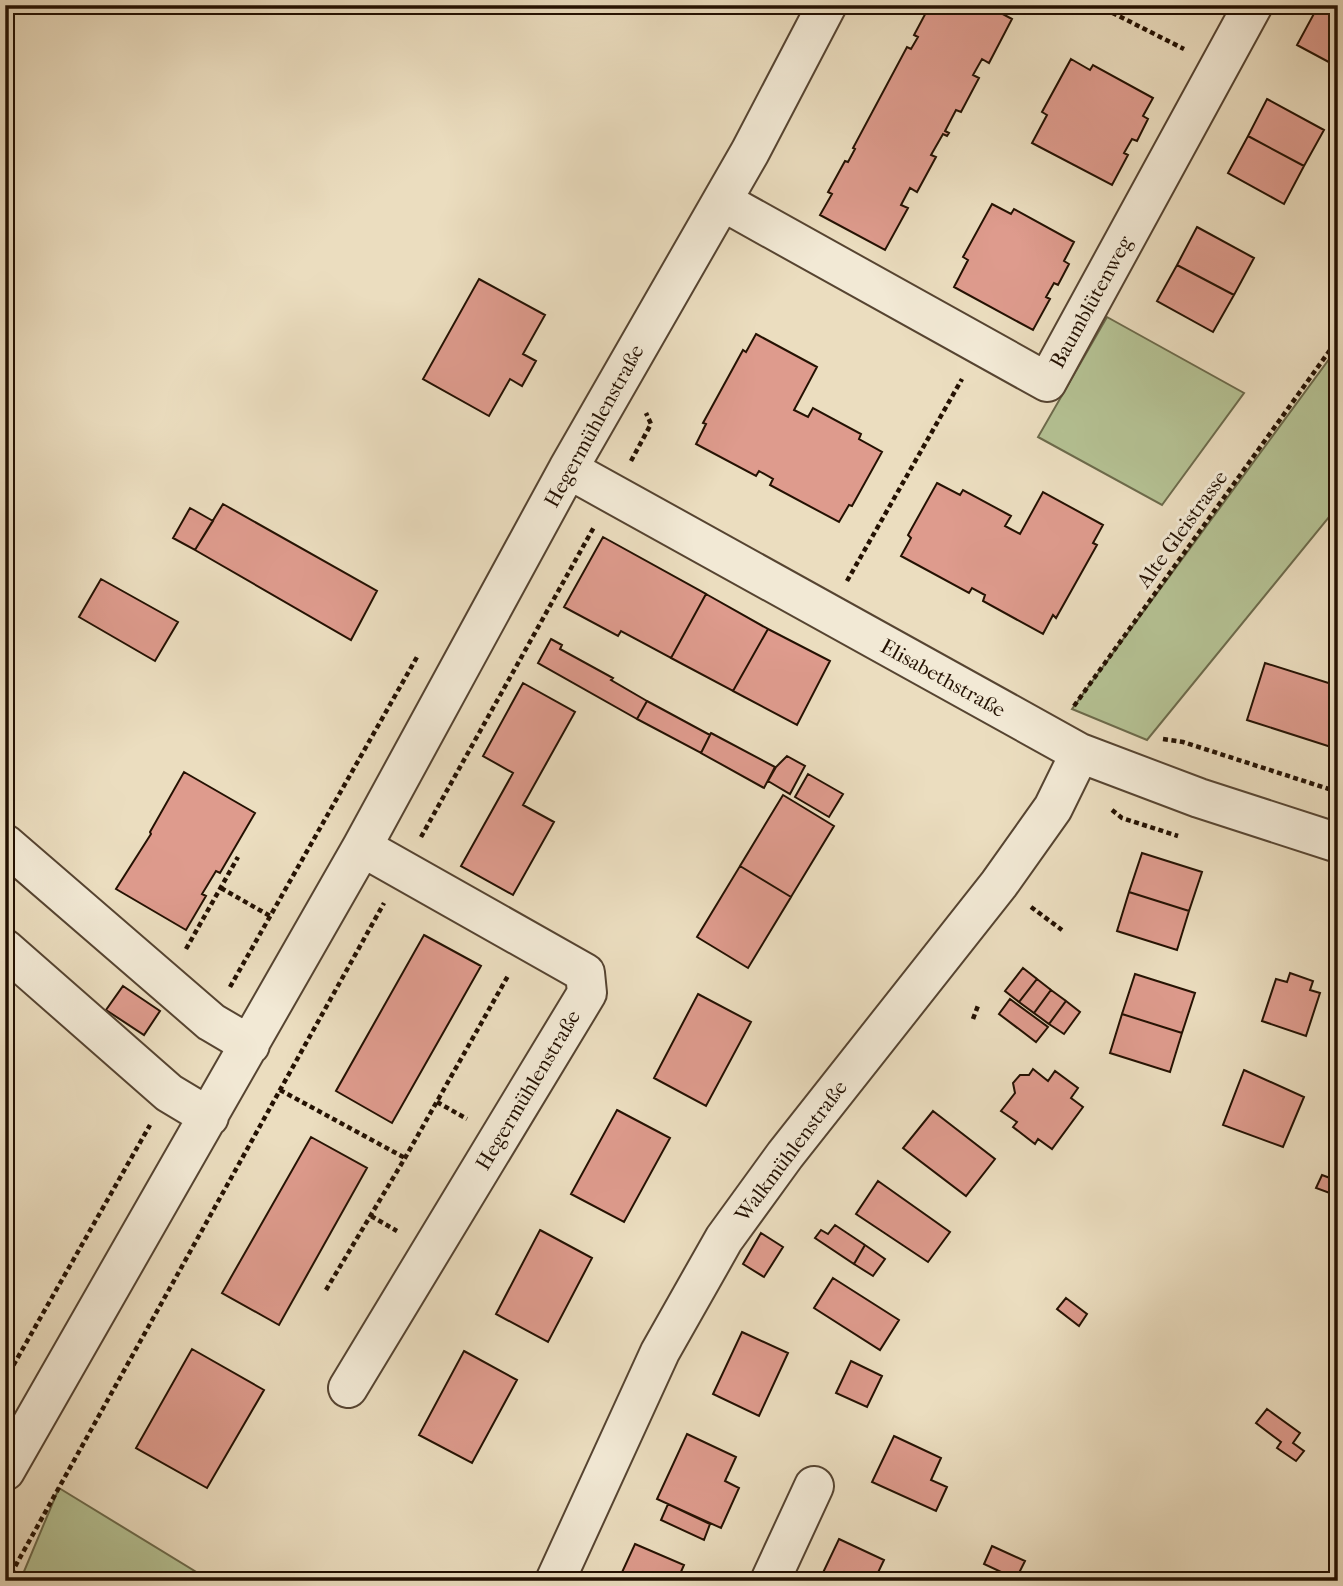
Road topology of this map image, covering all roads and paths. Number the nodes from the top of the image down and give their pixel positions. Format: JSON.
{"nodes":[{"id":1,"x":827,"y":5,"type":"edge"},
{"id":2,"x":1097,"y":5,"type":"edge"},
{"id":3,"x":1253,"y":5,"type":"edge"},
{"id":4,"x":1219,"y":66,"type":"junction"},
{"id":5,"x":722,"y":201,"type":"junction"},
{"id":6,"x":1338,"y":339,"type":"edge"},
{"id":7,"x":982,"y":345,"type":"junction"},
{"id":8,"x":651,"y":424,"type":"dead end"},
{"id":9,"x":587,"y":435,"type":"junction"},
{"id":10,"x":631,"y":459,"type":"junction"},
{"id":11,"x":643,"y":466,"type":"dead end"},
{"id":12,"x":568,"y":468,"type":"junction"},
{"id":13,"x":612,"y":493,"type":"junction"},
{"id":14,"x":835,"y":575,"type":"dead end"},
{"id":15,"x":419,"y":654,"type":"dead end"},
{"id":16,"x":1156,"y":738,"type":"dead end"},
{"id":17,"x":1065,"y":746,"type":"junction"},
{"id":18,"x":1338,"y":792,"type":"edge"},
{"id":19,"x":1338,"y":843,"type":"edge"},
{"id":20,"x":5,"y":844,"type":"edge"},
{"id":21,"x":362,"y":847,"type":"junction"},
{"id":22,"x":239,"y":858,"type":"dead end"},
{"id":23,"x":403,"y":869,"type":"junction"},
{"id":24,"x":221,"y":888,"type":"junction"},
{"id":25,"x":270,"y":916,"type":"junction"},
{"id":26,"x":528,"y":940,"type":"junction"},
{"id":27,"x":5,"y":949,"type":"edge"},
{"id":28,"x":166,"y":983,"type":"junction"},
{"id":29,"x":979,"y":1003,"type":"dead end"},
{"id":30,"x":973,"y":1019,"type":"dead end"},
{"id":31,"x":211,"y":1021,"type":"junction"},
{"id":32,"x":250,"y":1045,"type":"junction"},
{"id":33,"x":279,"y":1090,"type":"junction"},
{"id":34,"x":169,"y":1093,"type":"junction"},
{"id":35,"x":209,"y":1117,"type":"junction"},
{"id":36,"x":405,"y":1158,"type":"junction"},
{"id":37,"x":326,"y":1290,"type":"dead end"},
{"id":38,"x":5,"y":1380,"type":"edge"},
{"id":39,"x":348,"y":1388,"type":"dead end"},
{"id":40,"x":5,"y":1471,"type":"edge"},
{"id":41,"x":814,"y":1486,"type":"dead end"},
{"id":42,"x":7,"y":1581,"type":"edge"},
{"id":43,"x":555,"y":1581,"type":"edge"},
{"id":44,"x":770,"y":1581,"type":"edge"}],
"edges":[{"from":1,"to":5,"type":"street","name":"Hegermühlenstraße"},
{"from":2,"to":4,"type":"path"},
{"from":3,"to":4,"type":"street","name":"Baumblütenweg"},
{"from":4,"to":7,"type":"street","name":"Baumblütenweg"},
{"from":5,"to":7,"type":"street","name":"Baumblütenweg"},
{"from":5,"to":9,"type":"street","name":"Hegermühlenstraße"},
{"from":6,"to":17,"type":"path","name":"Alte Gleistrasse"},
{"from":7,"to":14,"type":"path"},
{"from":8,"to":10,"type":"path"},
{"from":9,"to":10,"type":"path"},
{"from":9,"to":12,"type":"street","name":"Hegermühlenstraße"},
{"from":10,"to":11,"type":"path"},
{"from":10,"to":13,"type":"path"},
{"from":12,"to":13,"type":"street","name":"Elisabethstraße"},
{"from":12,"to":21,"type":"street","name":"Hegermühlenstraße"},
{"from":13,"to":17,"type":"street","name":"Elisabethstraße"},
{"from":13,"to":23,"type":"path"},
{"from":15,"to":25,"type":"path"},
{"from":16,"to":18,"type":"path"},
{"from":17,"to":19,"type":"street","name":"Elisabethstraße"},
{"from":17,"to":43,"type":"street","name":"Walkmühlenstraße"},
{"from":20,"to":28,"type":"street"},
{"from":21,"to":23,"type":"street","name":"Hegermühlenstraße"},
{"from":21,"to":32,"type":"street","name":"Hegermühlenstraße"},
{"from":22,"to":24,"type":"path"},
{"from":23,"to":26,"type":"street","name":"Hegermühlenstraße"},
{"from":23,"to":33,"type":"path"},
{"from":24,"to":25,"type":"path"},
{"from":24,"to":28,"type":"path"},
{"from":25,"to":31,"type":"path"},
{"from":26,"to":36,"type":"path"},
{"from":26,"to":39,"type":"street","name":"Hegermühlenstraße"},
{"from":27,"to":34,"type":"street"},
{"from":28,"to":31,"type":"street"},
{"from":29,"to":30,"type":"path"},
{"from":31,"to":32,"type":"street"},
{"from":32,"to":35,"type":"street","name":"Hegermühlenstraße"},
{"from":33,"to":36,"type":"path"},
{"from":33,"to":42,"type":"path"},
{"from":34,"to":35,"type":"street"},
{"from":34,"to":38,"type":"path"},
{"from":35,"to":40,"type":"street","name":"Hegermühlenstraße"},
{"from":36,"to":37,"type":"path"},
{"from":41,"to":44,"type":"street"}]}
